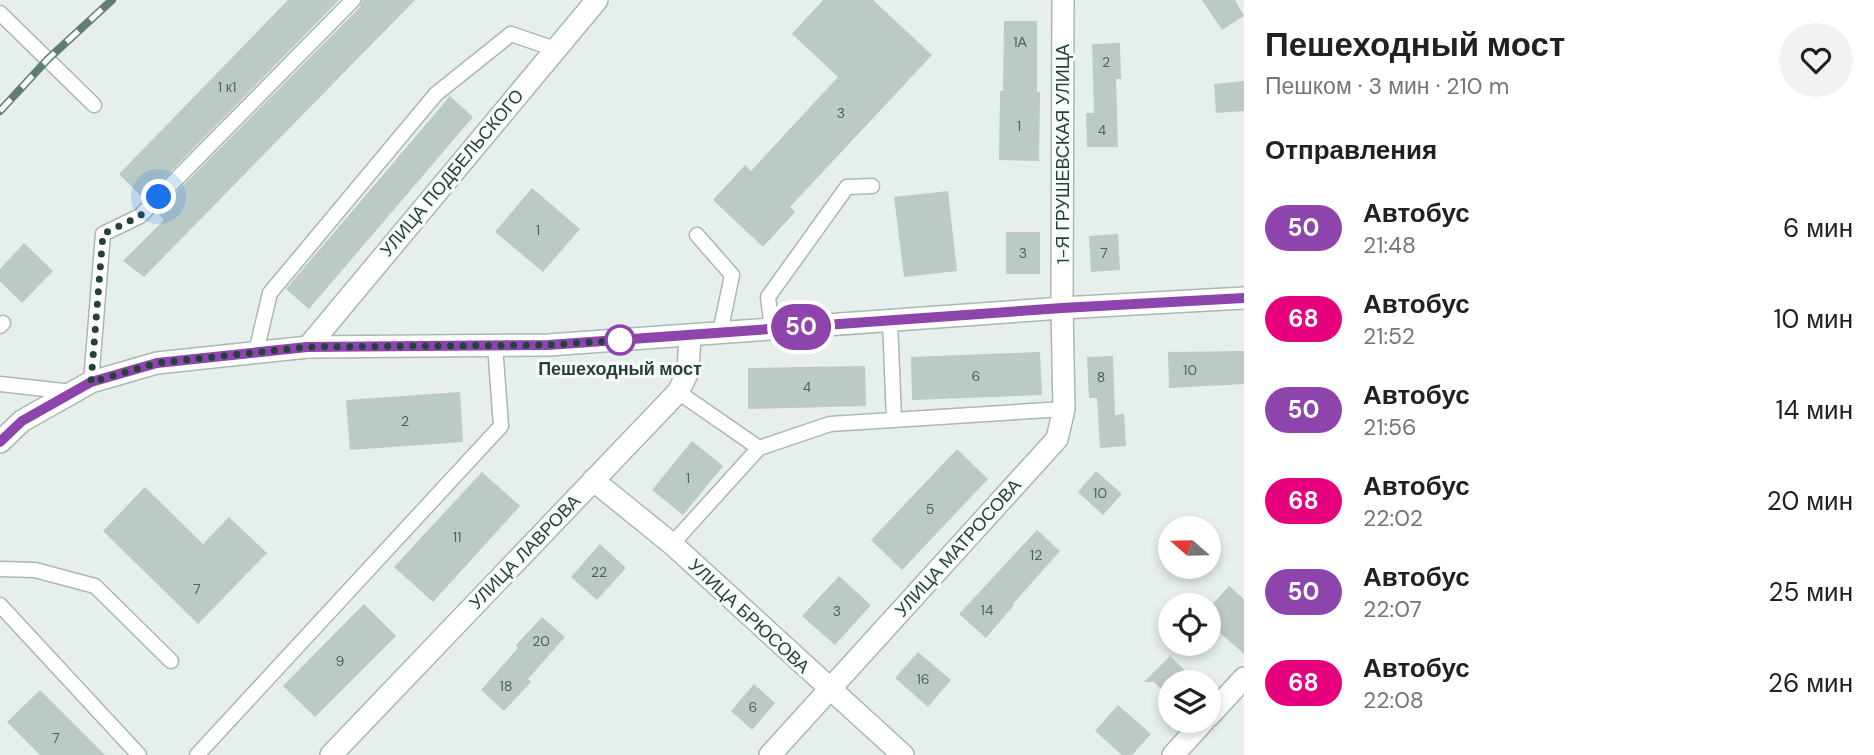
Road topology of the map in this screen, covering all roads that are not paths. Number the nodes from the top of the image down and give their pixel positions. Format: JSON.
{"nodes":[{"id":1,"x":353,"y":0,"type":"edge"},
{"id":2,"x":597,"y":0,"type":"edge"},
{"id":3,"x":1063,"y":0,"type":"edge"},
{"id":4,"x":0,"y":13,"type":"edge"},
{"id":5,"x":555,"y":49,"type":"junction"},
{"id":6,"x":94,"y":104,"type":"dead end"},
{"id":7,"x":872,"y":186,"type":"dead end"},
{"id":8,"x":697,"y":235,"type":"dead end"},
{"id":9,"x":1244,"y":298,"type":"edge"},
{"id":10,"x":1062,"y":308,"type":"junction"},
{"id":11,"x":890,"y":320,"type":"junction"},
{"id":12,"x":772,"y":329,"type":"junction"},
{"id":13,"x":720,"y":333,"type":"junction"},
{"id":14,"x":690,"y":335,"type":"junction"},
{"id":15,"x":495,"y":345,"type":"junction"},
{"id":16,"x":307,"y":347,"type":"junction"},
{"id":17,"x":256,"y":352,"type":"junction"},
{"id":18,"x":0,"y":384,"type":"edge"},
{"id":19,"x":82,"y":387,"type":"junction"},
{"id":20,"x":678,"y":392,"type":"junction"},
{"id":21,"x":1064,"y":410,"type":"junction"},
{"id":22,"x":894,"y":420,"type":"junction"},
{"id":23,"x":0,"y":442,"type":"edge"},
{"id":24,"x":759,"y":448,"type":"junction"},
{"id":25,"x":593,"y":480,"type":"junction"},
{"id":26,"x":672,"y":544,"type":"junction"},
{"id":27,"x":0,"y":569,"type":"edge"},
{"id":28,"x":0,"y":605,"type":"edge"},
{"id":29,"x":172,"y":661,"type":"dead end"},
{"id":30,"x":1244,"y":678,"type":"edge"},
{"id":31,"x":830,"y":690,"type":"junction"},
{"id":32,"x":1221,"y":703,"type":"edge"},
{"id":33,"x":1194,"y":733,"type":"edge"},
{"id":34,"x":138,"y":755,"type":"edge"},
{"id":35,"x":197,"y":755,"type":"edge"},
{"id":36,"x":331,"y":755,"type":"edge"},
{"id":37,"x":770,"y":755,"type":"edge"},
{"id":38,"x":903,"y":755,"type":"edge"},
{"id":39,"x":1173,"y":755,"type":"edge"}],
"edges":[{"from":1,"to":19,"type":"lane"},
{"from":2,"to":5,"type":"street","name":"УЛИЦА ПОДБЕЛЬСКОГО"},
{"from":3,"to":10,"type":"street","name":"1-Я ГРУШЕВСКАЯ УЛИЦА"},
{"from":4,"to":6,"type":"lane"},
{"from":5,"to":16,"type":"street","name":"УЛИЦА ПОДБЕЛЬСКОГО"},
{"from":5,"to":17,"type":"lane"},
{"from":7,"to":12,"type":"lane"},
{"from":8,"to":13,"type":"lane"},
{"from":9,"to":10,"type":"street"},
{"from":10,"to":11,"type":"street"},
{"from":10,"to":21,"type":"street","name":"УЛИЦА МАТРОСОВА"},
{"from":11,"to":12,"type":"street"},
{"from":11,"to":22,"type":"lane"},
{"from":12,"to":13,"type":"street"},
{"from":13,"to":14,"type":"street"},
{"from":14,"to":15,"type":"street"},
{"from":14,"to":20,"type":"street","name":"УЛИЦА ЛАВРОВА"},
{"from":15,"to":16,"type":"street"},
{"from":15,"to":35,"type":"lane"},
{"from":16,"to":17,"type":"street"},
{"from":17,"to":19,"type":"street"},
{"from":18,"to":19,"type":"lane"},
{"from":19,"to":23,"type":"street"},
{"from":20,"to":24,"type":"lane"},
{"from":20,"to":25,"type":"street","name":"УЛИЦА ЛАВРОВА"},
{"from":21,"to":22,"type":"lane"},
{"from":21,"to":31,"type":"street","name":"УЛИЦА МАТРОСОВА"},
{"from":22,"to":24,"type":"lane"},
{"from":24,"to":26,"type":"lane"},
{"from":25,"to":26,"type":"street","name":"УЛИЦА БРЮСОВА"},
{"from":25,"to":36,"type":"street","name":"УЛИЦА ЛАВРОВА"},
{"from":26,"to":31,"type":"street","name":"УЛИЦА БРЮСОВА"},
{"from":27,"to":29,"type":"lane"},
{"from":28,"to":34,"type":"lane"},
{"from":30,"to":32,"type":"street"},
{"from":31,"to":37,"type":"street","name":"УЛИЦА МАТРОСОВА"},
{"from":31,"to":38,"type":"street","name":"УЛИЦА БРЮСОВА"},
{"from":33,"to":39,"type":"street"}]}
